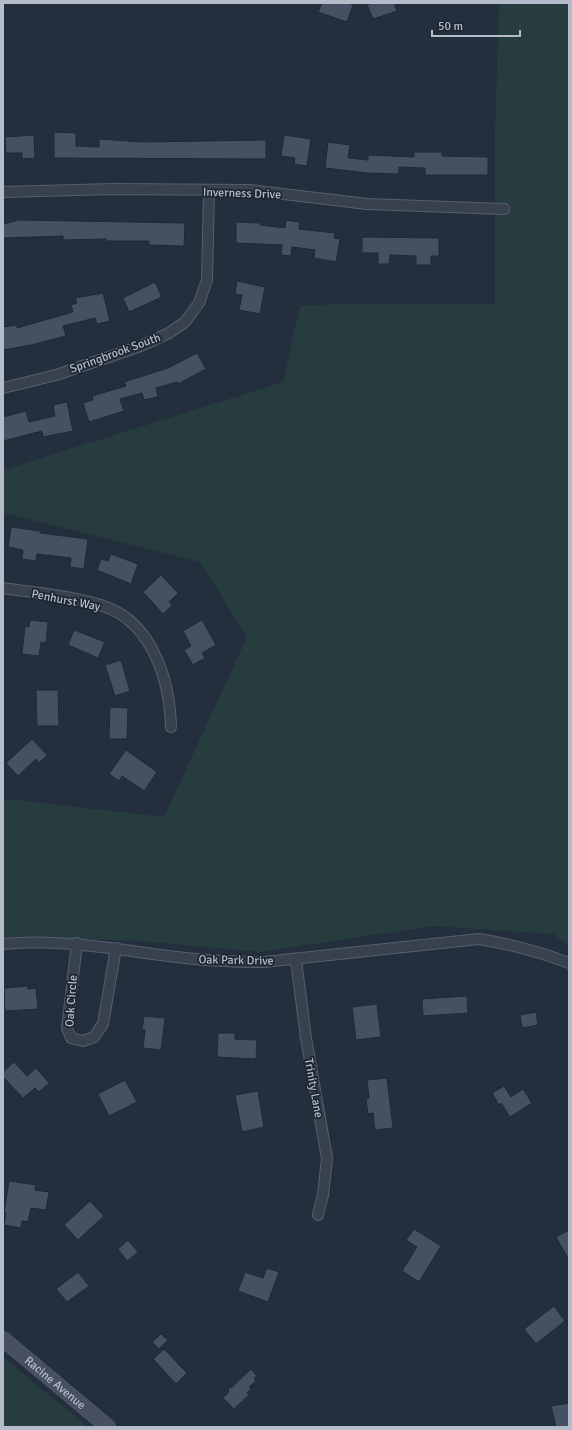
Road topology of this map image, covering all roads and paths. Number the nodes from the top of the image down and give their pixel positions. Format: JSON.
{"nodes":[{"id":1,"x":209,"y":191,"type":"junction"},
{"id":2,"x":3,"y":192,"type":"edge"},
{"id":3,"x":504,"y":209,"type":"dead end"},
{"id":4,"x":3,"y":388,"type":"edge"},
{"id":5,"x":3,"y":588,"type":"edge"},
{"id":6,"x":171,"y":727,"type":"dead end"},
{"id":7,"x":77,"y":943,"type":"junction"},
{"id":8,"x":3,"y":944,"type":"edge"},
{"id":9,"x":116,"y":948,"type":"junction"},
{"id":10,"x":296,"y":960,"type":"junction"},
{"id":11,"x":569,"y":963,"type":"edge"},
{"id":12,"x":318,"y":1215,"type":"dead end"},
{"id":13,"x":3,"y":1339,"type":"edge"},
{"id":14,"x":108,"y":1427,"type":"edge"}],
"edges":[{"from":1,"to":2,"type":"street","name":"Inverness Drive"},
{"from":1,"to":3,"type":"street","name":"Inverness Drive"},
{"from":1,"to":4,"type":"street","name":"Springbrook South"},
{"from":5,"to":6,"type":"street","name":"Penhurst Way"},
{"from":7,"to":8,"type":"street","name":"Oak Park Drive"},
{"from":7,"to":9,"type":"street","name":"Oak Park Drive"},
{"from":7,"to":9,"type":"street","name":"Oak Circle"},
{"from":9,"to":10,"type":"street","name":"Oak Park Drive"},
{"from":10,"to":11,"type":"street","name":"Oak Park Drive"},
{"from":10,"to":12,"type":"street","name":"Trinity Lane"},
{"from":13,"to":14,"type":"main road","name":"Racine Avenue"}]}
